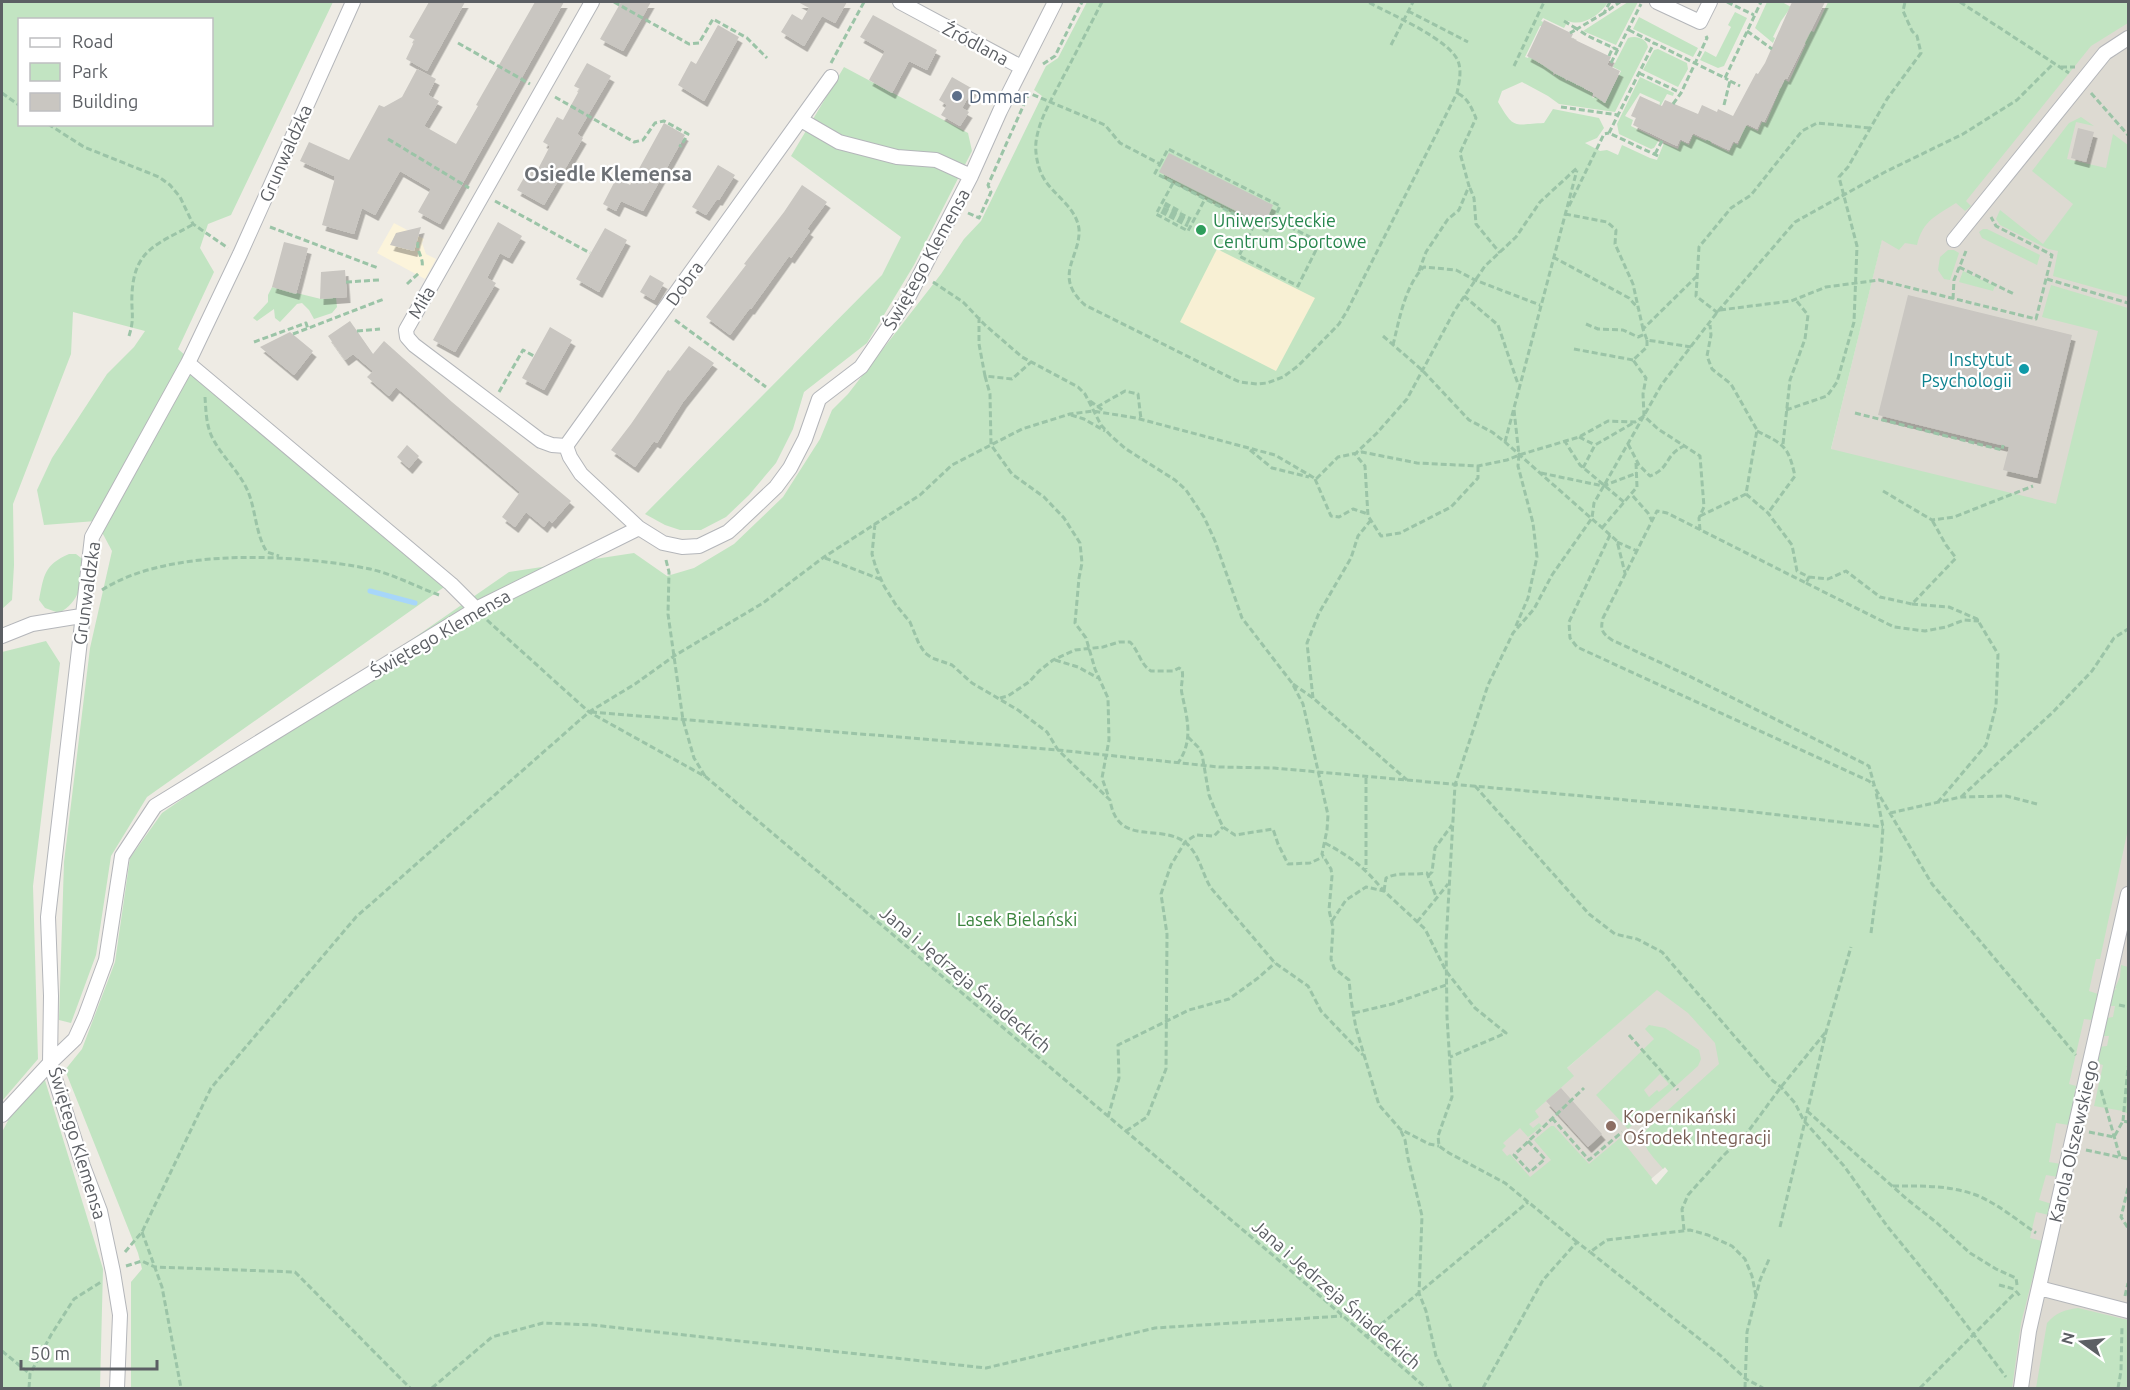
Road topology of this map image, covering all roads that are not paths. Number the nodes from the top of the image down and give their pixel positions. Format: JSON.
{"nodes":[{"id":1,"x":353,"y":2,"type":"edge"},
{"id":2,"x":592,"y":2,"type":"edge"},
{"id":3,"x":900,"y":2,"type":"edge"},
{"id":4,"x":1055,"y":2,"type":"edge"},
{"id":5,"x":1658,"y":2,"type":"edge"},
{"id":6,"x":1710,"y":2,"type":"edge"},
{"id":7,"x":2128,"y":38,"type":"edge"},
{"id":8,"x":1021,"y":68,"type":"junction"},
{"id":9,"x":831,"y":77,"type":"dead end"},
{"id":10,"x":801,"y":120,"type":"junction"},
{"id":11,"x":971,"y":176,"type":"junction"},
{"id":12,"x":1954,"y":240,"type":"dead end"},
{"id":13,"x":188,"y":363,"type":"junction"},
{"id":14,"x":566,"y":446,"type":"junction"},
{"id":15,"x":639,"y":528,"type":"junction"},
{"id":16,"x":476,"y":609,"type":"junction"},
{"id":17,"x":81,"y":616,"type":"junction"},
{"id":18,"x":2,"y":636,"type":"edge"},
{"id":19,"x":2128,"y":894,"type":"edge"},
{"id":20,"x":50,"y":1063,"type":"junction"},
{"id":21,"x":2,"y":1114,"type":"edge"},
{"id":22,"x":2039,"y":1288,"type":"junction"},
{"id":23,"x":2125,"y":1310,"type":"edge"},
{"id":24,"x":2015,"y":1385,"type":"edge"},
{"id":25,"x":117,"y":1389,"type":"edge"}],
"edges":[{"from":1,"to":13,"type":"street","name":"Grunwaldzka"},
{"from":2,"to":14,"type":"street","name":"Miła"},
{"from":3,"to":8,"type":"street","name":"Źródlana"},
{"from":4,"to":8,"type":"street","name":"Świętego Klemensa"},
{"from":5,"to":6,"type":"street"},
{"from":7,"to":12,"type":"street"},
{"from":8,"to":11,"type":"street","name":"Świętego Klemensa"},
{"from":9,"to":10,"type":"street","name":"Dobra"},
{"from":10,"to":11,"type":"street"},
{"from":10,"to":14,"type":"street","name":"Dobra"},
{"from":11,"to":15,"type":"street","name":"Świętego Klemensa"},
{"from":13,"to":16,"type":"street"},
{"from":13,"to":17,"type":"street","name":"Grunwaldzka"},
{"from":14,"to":15,"type":"street"},
{"from":15,"to":16,"type":"street","name":"Świętego Klemensa"},
{"from":16,"to":20,"type":"street","name":"Świętego Klemensa"},
{"from":17,"to":18,"type":"street"},
{"from":17,"to":20,"type":"street","name":"Grunwaldzka"},
{"from":19,"to":22,"type":"street","name":"Karola Olszewskiego"},
{"from":20,"to":21,"type":"street"},
{"from":20,"to":25,"type":"street","name":"Świętego Klemensa"},
{"from":22,"to":23,"type":"street"},
{"from":22,"to":24,"type":"street","name":"Karola Olszewskiego"}]}
